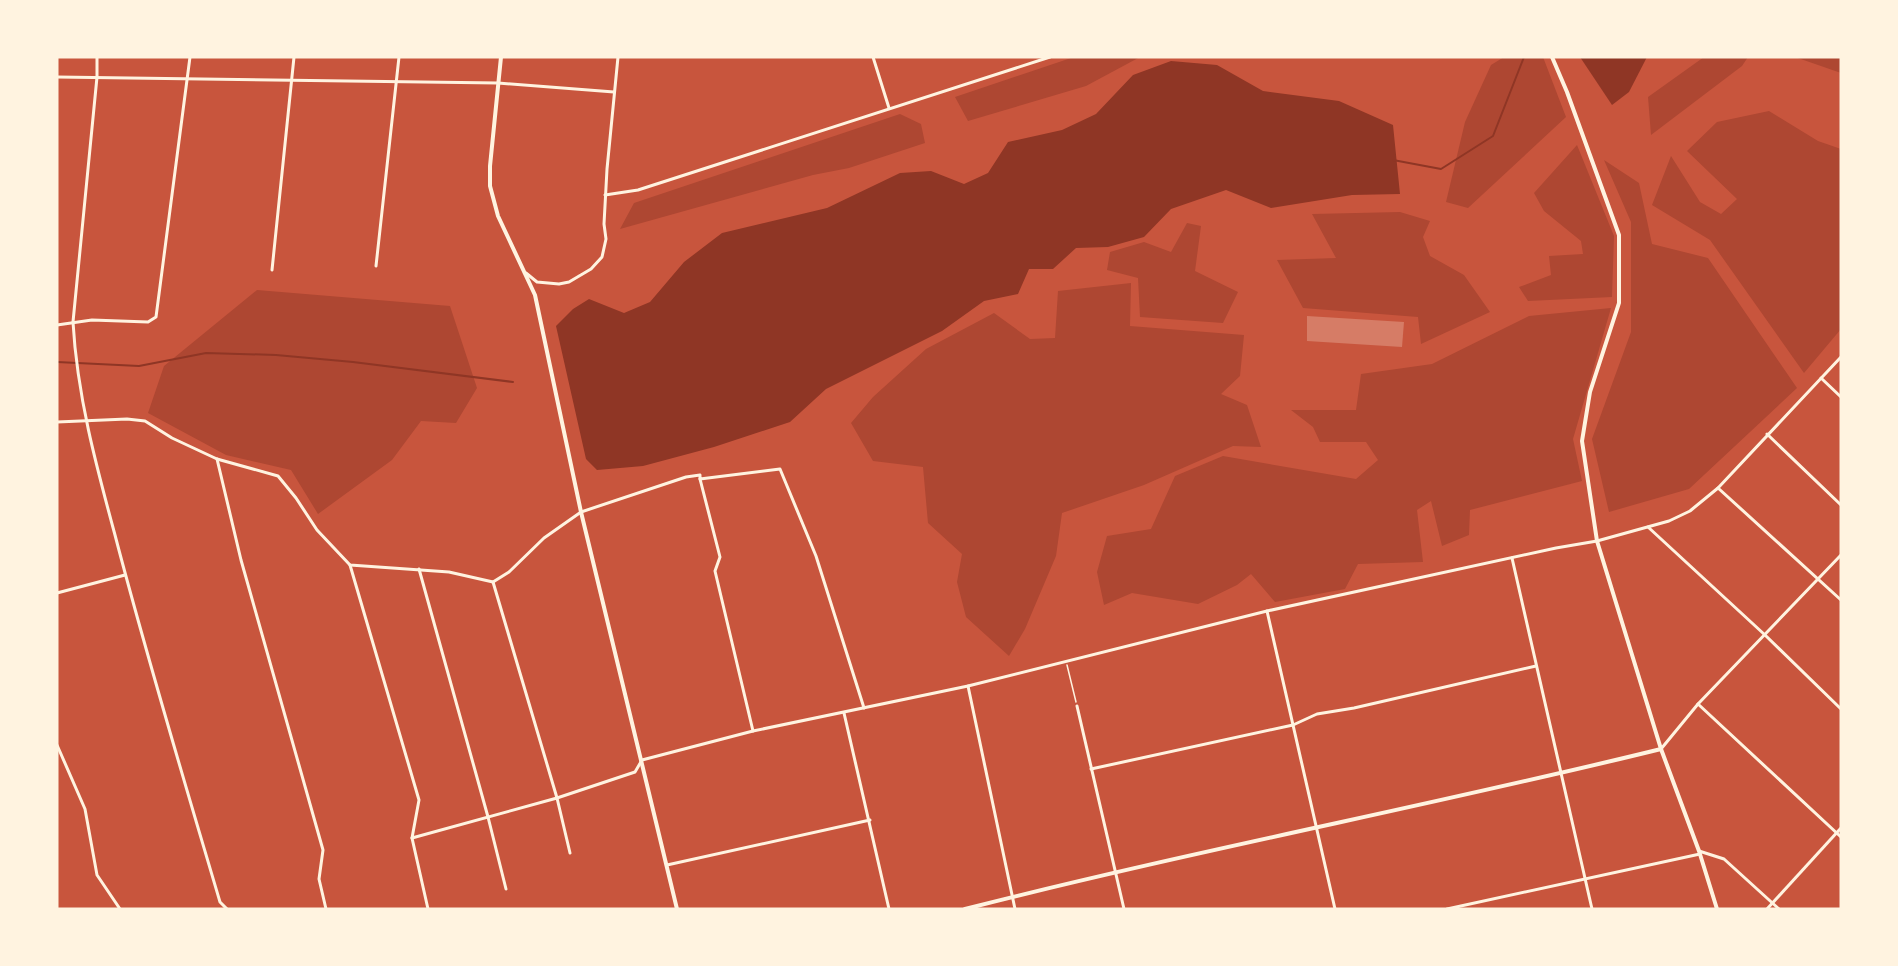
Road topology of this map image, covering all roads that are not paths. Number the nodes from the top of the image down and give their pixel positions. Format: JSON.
{"nodes":[{"id":1,"x":97,"y":57,"type":"edge"},
{"id":2,"x":190,"y":57,"type":"edge"},
{"id":3,"x":294,"y":57,"type":"edge"},
{"id":4,"x":399,"y":57,"type":"edge"},
{"id":5,"x":501,"y":57,"type":"edge"},
{"id":6,"x":618,"y":57,"type":"edge"},
{"id":7,"x":873,"y":57,"type":"edge"},
{"id":8,"x":1050,"y":57,"type":"edge"},
{"id":9,"x":1552,"y":57,"type":"edge"},
{"id":10,"x":57,"y":77,"type":"edge"},
{"id":11,"x":97,"y":77,"type":"junction"},
{"id":12,"x":187,"y":79,"type":"junction"},
{"id":13,"x":291,"y":79,"type":"junction"},
{"id":14,"x":395,"y":80,"type":"junction"},
{"id":15,"x":498,"y":82,"type":"junction"},
{"id":16,"x":614,"y":92,"type":"junction"},
{"id":17,"x":889,"y":108,"type":"junction"},
{"id":18,"x":605,"y":195,"type":"junction"},
{"id":19,"x":376,"y":266,"type":"dead end"},
{"id":20,"x":272,"y":270,"type":"dead end"},
{"id":21,"x":524,"y":272,"type":"junction"},
{"id":22,"x":73,"y":322,"type":"junction"},
{"id":23,"x":57,"y":325,"type":"edge"},
{"id":24,"x":1841,"y":357,"type":"edge"},
{"id":25,"x":1821,"y":378,"type":"junction"},
{"id":26,"x":1841,"y":397,"type":"edge"},
{"id":27,"x":85,"y":421,"type":"junction"},
{"id":28,"x":57,"y":423,"type":"edge"},
{"id":29,"x":1767,"y":434,"type":"junction"},
{"id":30,"x":217,"y":459,"type":"junction"},
{"id":31,"x":700,"y":479,"type":"junction"},
{"id":32,"x":1718,"y":488,"type":"junction"},
{"id":33,"x":1841,"y":505,"type":"edge"},
{"id":34,"x":581,"y":512,"type":"junction"},
{"id":35,"x":1648,"y":527,"type":"junction"},
{"id":36,"x":1598,"y":541,"type":"junction"},
{"id":37,"x":1841,"y":555,"type":"edge"},
{"id":38,"x":1512,"y":558,"type":"junction"},
{"id":39,"x":350,"y":565,"type":"junction"},
{"id":40,"x":419,"y":570,"type":"junction"},
{"id":41,"x":125,"y":575,"type":"junction"},
{"id":42,"x":1818,"y":578,"type":"junction"},
{"id":43,"x":493,"y":582,"type":"junction"},
{"id":44,"x":57,"y":593,"type":"edge"},
{"id":45,"x":1841,"y":600,"type":"edge"},
{"id":46,"x":1267,"y":611,"type":"junction"},
{"id":47,"x":1766,"y":635,"type":"junction"},
{"id":48,"x":1536,"y":666,"type":"junction"},
{"id":49,"x":968,"y":686,"type":"junction"},
{"id":50,"x":1698,"y":704,"type":"junction"},
{"id":51,"x":1077,"y":706,"type":"road end"},
{"id":52,"x":864,"y":708,"type":"junction"},
{"id":53,"x":1841,"y":709,"type":"edge"},
{"id":54,"x":844,"y":712,"type":"junction"},
{"id":55,"x":1293,"y":724,"type":"junction"},
{"id":56,"x":753,"y":731,"type":"junction"},
{"id":57,"x":57,"y":745,"type":"edge"},
{"id":58,"x":1661,"y":749,"type":"junction"},
{"id":59,"x":642,"y":760,"type":"junction"},
{"id":60,"x":1091,"y":769,"type":"junction"},
{"id":61,"x":1561,"y":774,"type":"junction"},
{"id":62,"x":557,"y":798,"type":"junction"},
{"id":63,"x":488,"y":817,"type":"junction"},
{"id":64,"x":870,"y":820,"type":"junction"},
{"id":65,"x":1317,"y":827,"type":"junction"},
{"id":66,"x":1841,"y":828,"type":"edge"},
{"id":67,"x":1836,"y":833,"type":"junction"},
{"id":68,"x":1841,"y":837,"type":"edge"},
{"id":69,"x":412,"y":838,"type":"junction"},
{"id":70,"x":570,"y":853,"type":"dead end"},
{"id":71,"x":1700,"y":853,"type":"junction"},
{"id":72,"x":667,"y":865,"type":"junction"},
{"id":73,"x":1115,"y":874,"type":"junction"},
{"id":74,"x":1585,"y":879,"type":"junction"},
{"id":75,"x":506,"y":889,"type":"dead end"},
{"id":76,"x":1012,"y":897,"type":"junction"},
{"id":77,"x":1772,"y":902,"type":"junction"},
{"id":78,"x":120,"y":909,"type":"edge"},
{"id":79,"x":227,"y":909,"type":"edge"},
{"id":80,"x":326,"y":909,"type":"edge"},
{"id":81,"x":428,"y":909,"type":"edge"},
{"id":82,"x":677,"y":909,"type":"edge"},
{"id":83,"x":890,"y":909,"type":"edge"},
{"id":84,"x":965,"y":909,"type":"edge"},
{"id":85,"x":1015,"y":909,"type":"edge"},
{"id":86,"x":1124,"y":909,"type":"edge"},
{"id":87,"x":1335,"y":909,"type":"edge"},
{"id":88,"x":1447,"y":909,"type":"edge"},
{"id":89,"x":1592,"y":909,"type":"edge"},
{"id":90,"x":1717,"y":909,"type":"edge"},
{"id":91,"x":1767,"y":909,"type":"edge"},
{"id":92,"x":1779,"y":909,"type":"edge"}],
"edges":[{"from":1,"to":11,"type":"street"},
{"from":2,"to":12,"type":"street"},
{"from":3,"to":13,"type":"street"},
{"from":4,"to":14,"type":"street"},
{"from":5,"to":15,"type":"street"},
{"from":6,"to":16,"type":"street"},
{"from":7,"to":17,"type":"street"},
{"from":8,"to":17,"type":"street"},
{"from":9,"to":36,"type":"street"},
{"from":10,"to":11,"type":"street"},
{"from":11,"to":12,"type":"street"},
{"from":11,"to":22,"type":"street"},
{"from":12,"to":13,"type":"street"},
{"from":12,"to":22,"type":"street"},
{"from":13,"to":14,"type":"street"},
{"from":13,"to":20,"type":"street"},
{"from":14,"to":15,"type":"street"},
{"from":14,"to":19,"type":"street"},
{"from":15,"to":16,"type":"street"},
{"from":15,"to":21,"type":"street"},
{"from":16,"to":18,"type":"street"},
{"from":17,"to":18,"type":"street"},
{"from":18,"to":21,"type":"street"},
{"from":21,"to":34,"type":"street"},
{"from":22,"to":23,"type":"street"},
{"from":22,"to":27,"type":"street"},
{"from":24,"to":25,"type":"street"},
{"from":25,"to":26,"type":"street"},
{"from":25,"to":29,"type":"street"},
{"from":27,"to":28,"type":"street"},
{"from":27,"to":30,"type":"street"},
{"from":27,"to":41,"type":"street"},
{"from":29,"to":32,"type":"street"},
{"from":29,"to":33,"type":"street"},
{"from":30,"to":39,"type":"street"},
{"from":30,"to":80,"type":"street"},
{"from":31,"to":34,"type":"street"},
{"from":31,"to":52,"type":"street"},
{"from":31,"to":56,"type":"street"},
{"from":32,"to":35,"type":"street"},
{"from":32,"to":42,"type":"street"},
{"from":34,"to":43,"type":"street"},
{"from":34,"to":59,"type":"street"},
{"from":35,"to":36,"type":"street"},
{"from":35,"to":47,"type":"street"},
{"from":36,"to":38,"type":"street"},
{"from":36,"to":58,"type":"street"},
{"from":37,"to":42,"type":"street"},
{"from":38,"to":46,"type":"street"},
{"from":38,"to":48,"type":"street"},
{"from":39,"to":40,"type":"street"},
{"from":39,"to":69,"type":"street"},
{"from":40,"to":43,"type":"street"},
{"from":40,"to":63,"type":"street"},
{"from":41,"to":44,"type":"street"},
{"from":41,"to":79,"type":"street"},
{"from":42,"to":45,"type":"street"},
{"from":42,"to":47,"type":"street"},
{"from":43,"to":62,"type":"street"},
{"from":46,"to":49,"type":"street"},
{"from":46,"to":55,"type":"street"},
{"from":47,"to":50,"type":"street"},
{"from":47,"to":53,"type":"street"},
{"from":48,"to":55,"type":"street"},
{"from":48,"to":61,"type":"street"},
{"from":49,"to":52,"type":"street"},
{"from":49,"to":76,"type":"street"},
{"from":50,"to":58,"type":"street"},
{"from":50,"to":67,"type":"street"},
{"from":51,"to":60,"type":"street"},
{"from":52,"to":54,"type":"street"},
{"from":54,"to":56,"type":"street"},
{"from":54,"to":64,"type":"street"},
{"from":55,"to":60,"type":"street"},
{"from":55,"to":65,"type":"street"},
{"from":56,"to":59,"type":"street"},
{"from":57,"to":78,"type":"street"},
{"from":58,"to":61,"type":"street"},
{"from":58,"to":71,"type":"street"},
{"from":59,"to":62,"type":"street"},
{"from":59,"to":72,"type":"street"},
{"from":60,"to":73,"type":"street"},
{"from":61,"to":65,"type":"street"},
{"from":61,"to":74,"type":"street"},
{"from":62,"to":63,"type":"street"},
{"from":62,"to":70,"type":"street"},
{"from":63,"to":69,"type":"street"},
{"from":63,"to":75,"type":"street"},
{"from":64,"to":72,"type":"street"},
{"from":64,"to":83,"type":"street"},
{"from":65,"to":73,"type":"street"},
{"from":65,"to":87,"type":"street"},
{"from":66,"to":67,"type":"street"},
{"from":67,"to":68,"type":"street"},
{"from":67,"to":77,"type":"street"},
{"from":69,"to":81,"type":"street"},
{"from":71,"to":74,"type":"street"},
{"from":71,"to":77,"type":"street"},
{"from":71,"to":90,"type":"street"},
{"from":72,"to":82,"type":"street"},
{"from":73,"to":76,"type":"street"},
{"from":73,"to":86,"type":"street"},
{"from":74,"to":88,"type":"street"},
{"from":74,"to":89,"type":"street"},
{"from":76,"to":84,"type":"street"},
{"from":76,"to":85,"type":"street"},
{"from":77,"to":91,"type":"street"},
{"from":77,"to":92,"type":"street"}]}
